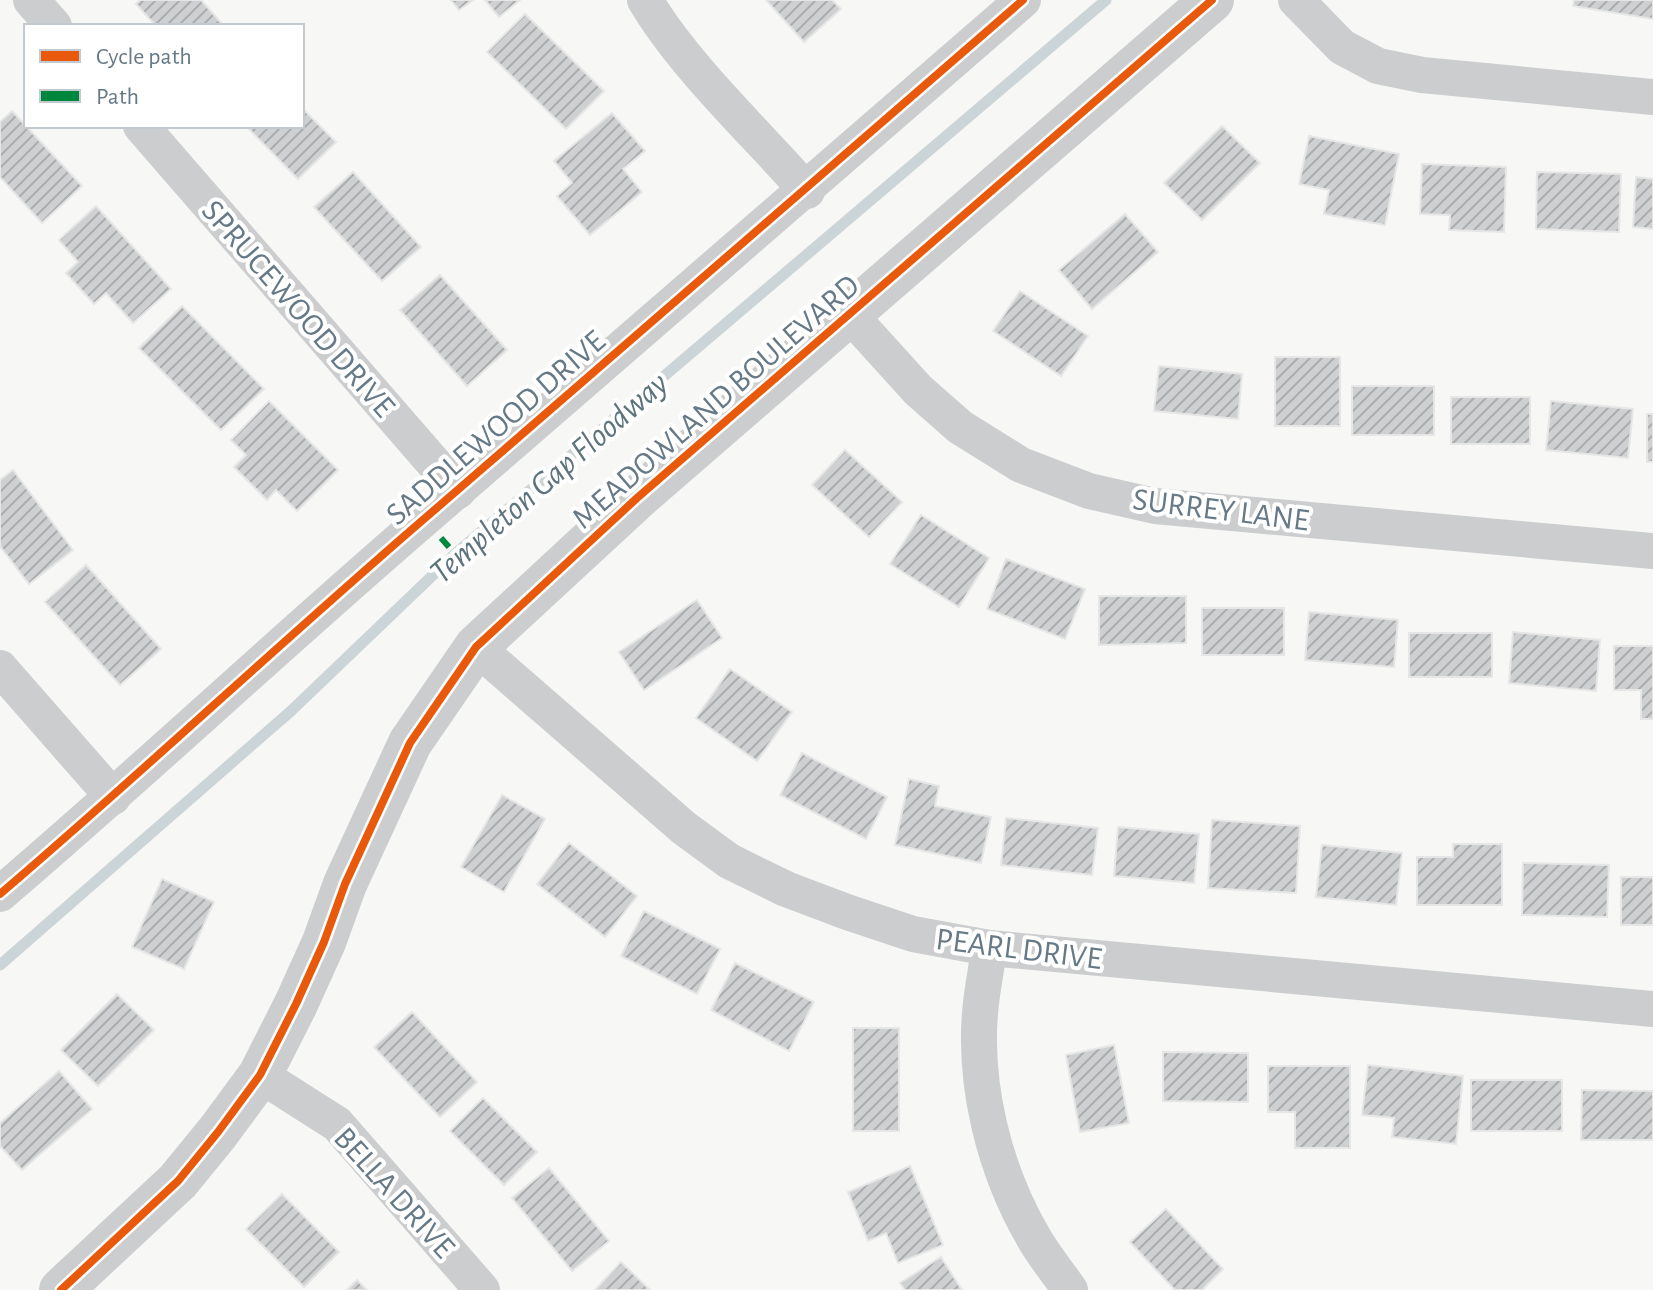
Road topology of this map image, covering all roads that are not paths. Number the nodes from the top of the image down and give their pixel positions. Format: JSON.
{"nodes":[{"id":1,"x":31,"y":0,"type":"edge"},
{"id":2,"x":645,"y":0,"type":"edge"},
{"id":3,"x":1023,"y":0,"type":"edge"},
{"id":4,"x":1212,"y":0,"type":"edge"},
{"id":5,"x":1296,"y":0,"type":"edge"},
{"id":6,"x":52,"y":24,"type":"edge"},
{"id":7,"x":1653,"y":97,"type":"edge"},
{"id":8,"x":143,"y":128,"type":"edge"},
{"id":9,"x":807,"y":191,"type":"junction"},
{"id":10,"x":850,"y":315,"type":"junction"},
{"id":11,"x":458,"y":491,"type":"junction"},
{"id":12,"x":1653,"y":551,"type":"edge"},
{"id":13,"x":476,"y":647,"type":"junction"},
{"id":14,"x":0,"y":668,"type":"edge"},
{"id":15,"x":113,"y":797,"type":"junction"},
{"id":16,"x":0,"y":894,"type":"edge"},
{"id":17,"x":989,"y":948,"type":"junction"},
{"id":18,"x":1653,"y":1009,"type":"edge"},
{"id":19,"x":260,"y":1075,"type":"junction"},
{"id":20,"x":61,"y":1290,"type":"edge"},
{"id":21,"x":482,"y":1290,"type":"edge"},
{"id":22,"x":1070,"y":1290,"type":"edge"}],
"edges":[{"from":1,"to":6,"type":"street"},
{"from":2,"to":9,"type":"street"},
{"from":3,"to":9,"type":"street","name":"SADDLEWOOD DRIVE"},
{"from":4,"to":10,"type":"street","name":"MEADOWLAND BOULEVARD"},
{"from":5,"to":7,"type":"street"},
{"from":8,"to":11,"type":"street","name":"SPRUCEWOOD DRIVE"},
{"from":9,"to":11,"type":"street","name":"SADDLEWOOD DRIVE"},
{"from":10,"to":12,"type":"street","name":"SURREY LANE"},
{"from":10,"to":13,"type":"street","name":"MEADOWLAND BOULEVARD"},
{"from":11,"to":15,"type":"street","name":"SADDLEWOOD DRIVE"},
{"from":13,"to":17,"type":"street","name":"PEARL DRIVE"},
{"from":13,"to":19,"type":"street","name":"MEADOWLAND BOULEVARD"},
{"from":14,"to":15,"type":"street"},
{"from":15,"to":16,"type":"street","name":"SADDLEWOOD DRIVE"},
{"from":17,"to":18,"type":"street","name":"PEARL DRIVE"},
{"from":17,"to":22,"type":"street"},
{"from":19,"to":20,"type":"street","name":"MEADOWLAND BOULEVARD"},
{"from":19,"to":21,"type":"street","name":"BELLA DRIVE"}]}
